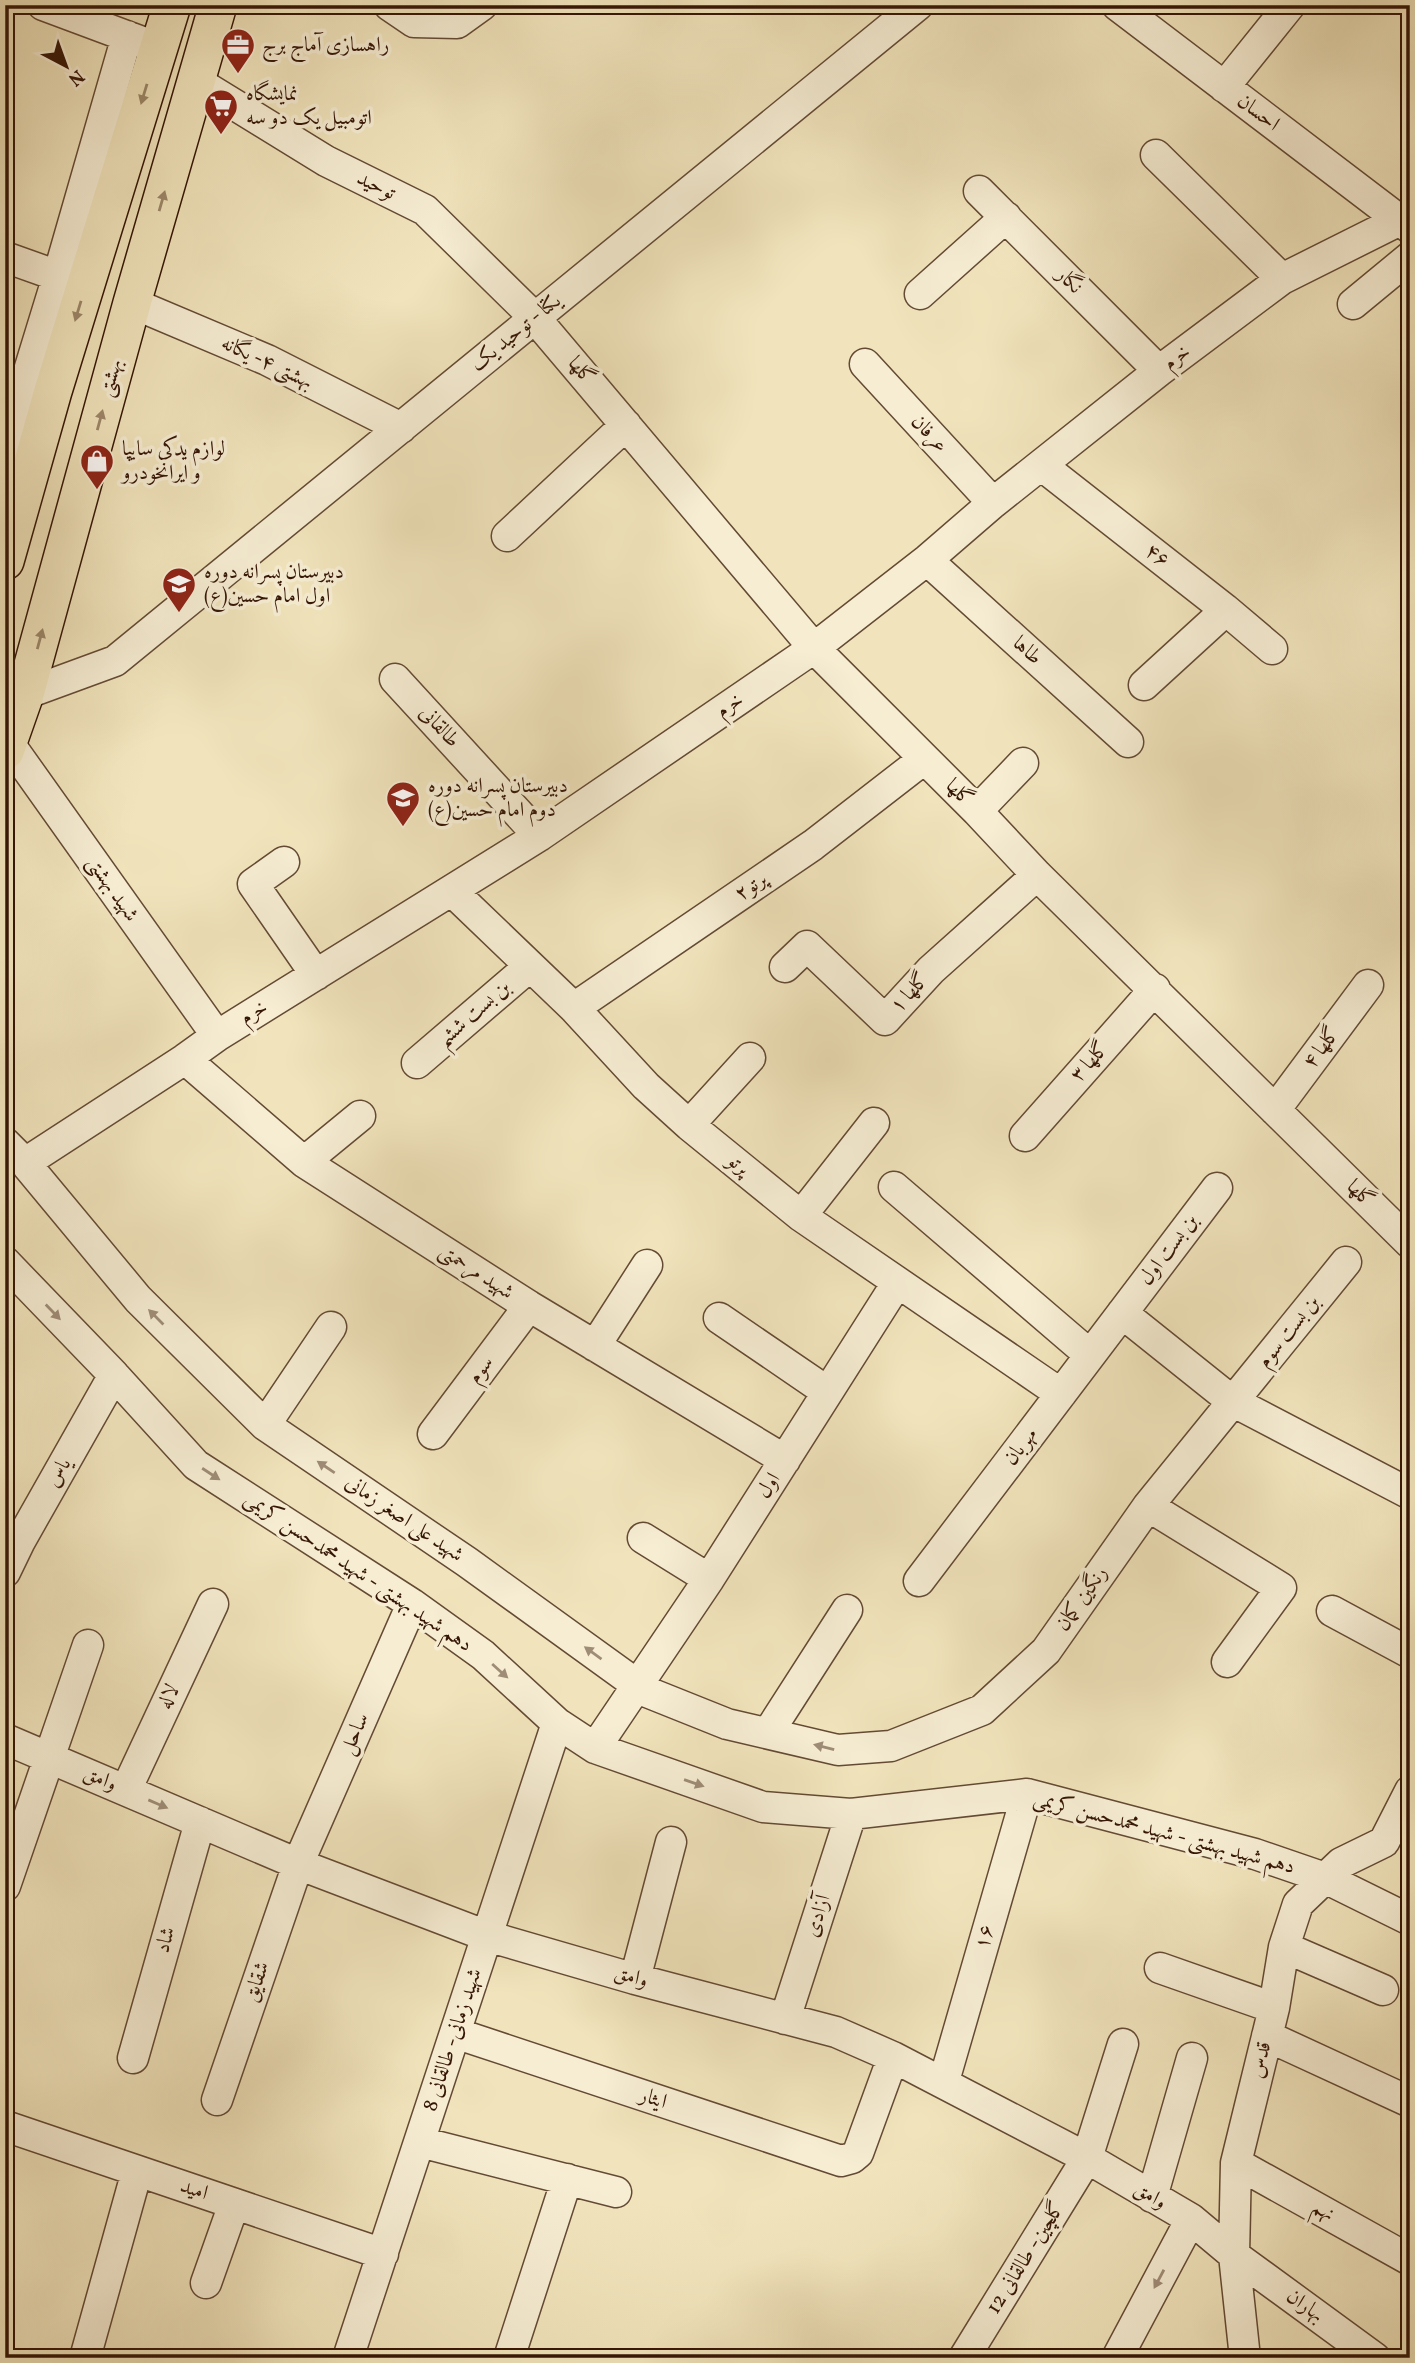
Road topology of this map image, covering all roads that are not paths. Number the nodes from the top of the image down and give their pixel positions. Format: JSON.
{"nodes":[{"id":1,"x":43,"y":5,"type":"edge"},
{"id":2,"x":172,"y":5,"type":"edge"},
{"id":3,"x":218,"y":5,"type":"edge"},
{"id":4,"x":389,"y":5,"type":"edge"},
{"id":5,"x":482,"y":5,"type":"edge"},
{"id":6,"x":918,"y":5,"type":"edge"},
{"id":7,"x":1117,"y":5,"type":"edge"},
{"id":8,"x":1290,"y":5,"type":"edge"},
{"id":9,"x":143,"y":42,"type":"junction"},
{"id":10,"x":196,"y":82,"type":"junction"},
{"id":11,"x":1224,"y":86,"type":"junction"},
{"id":12,"x":1156,"y":155,"type":"dead end"},
{"id":13,"x":979,"y":191,"type":"dead end"},
{"id":14,"x":1006,"y":217,"type":"junction"},
{"id":15,"x":1406,"y":221,"type":"edge"},
{"id":16,"x":5,"y":257,"type":"edge"},
{"id":17,"x":1410,"y":257,"type":"edge"},
{"id":18,"x":58,"y":276,"type":"junction"},
{"id":19,"x":1282,"y":279,"type":"junction"},
{"id":20,"x":920,"y":295,"type":"dead end"},
{"id":21,"x":132,"y":303,"type":"junction"},
{"id":22,"x":1353,"y":304,"type":"dead end"},
{"id":23,"x":535,"y":318,"type":"junction"},
{"id":24,"x":865,"y":364,"type":"dead end"},
{"id":25,"x":1159,"y":371,"type":"junction"},
{"id":26,"x":28,"y":387,"type":"edge"},
{"id":27,"x":626,"y":425,"type":"junction"},
{"id":28,"x":401,"y":428,"type":"junction"},
{"id":29,"x":5,"y":449,"type":"edge"},
{"id":30,"x":1041,"y":465,"type":"junction"},
{"id":31,"x":993,"y":503,"type":"junction"},
{"id":32,"x":507,"y":536,"type":"dead end"},
{"id":33,"x":927,"y":560,"type":"junction"},
{"id":34,"x":5,"y":561,"type":"edge"},
{"id":35,"x":1226,"y":610,"type":"junction"},
{"id":36,"x":814,"y":648,"type":"junction"},
{"id":37,"x":1272,"y":649,"type":"dead end"},
{"id":38,"x":395,"y":679,"type":"dead end"},
{"id":39,"x":1144,"y":685,"type":"dead end"},
{"id":40,"x":25,"y":694,"type":"junction"},
{"id":41,"x":1128,"y":742,"type":"dead end"},
{"id":42,"x":7,"y":747,"type":"edge"},
{"id":43,"x":924,"y":759,"type":"junction"},
{"id":44,"x":1023,"y":763,"type":"dead end"},
{"id":45,"x":977,"y":811,"type":"junction"},
{"id":46,"x":539,"y":836,"type":"junction"},
{"id":47,"x":284,"y":862,"type":"dead end"},
{"id":48,"x":1037,"y":875,"type":"junction"},
{"id":49,"x":452,"y":891,"type":"junction"},
{"id":50,"x":530,"y":966,"type":"junction"},
{"id":51,"x":785,"y":967,"type":"dead end"},
{"id":52,"x":316,"y":975,"type":"junction"},
{"id":53,"x":1368,"y":985,"type":"dead end"},
{"id":54,"x":1154,"y":989,"type":"junction"},
{"id":55,"x":574,"y":1008,"type":"junction"},
{"id":56,"x":217,"y":1036,"type":"junction"},
{"id":57,"x":750,"y":1058,"type":"dead end"},
{"id":58,"x":185,"y":1059,"type":"junction"},
{"id":59,"x":417,"y":1063,"type":"dead end"},
{"id":60,"x":1275,"y":1110,"type":"junction"},
{"id":61,"x":360,"y":1116,"type":"dead end"},
{"id":62,"x":874,"y":1123,"type":"dead end"},
{"id":63,"x":689,"y":1125,"type":"junction"},
{"id":64,"x":1025,"y":1136,"type":"dead end"},
{"id":65,"x":15,"y":1153,"type":"edge"},
{"id":66,"x":304,"y":1162,"type":"junction"},
{"id":67,"x":894,"y":1187,"type":"dead end"},
{"id":68,"x":1217,"y":1188,"type":"dead end"},
{"id":69,"x":802,"y":1216,"type":"junction"},
{"id":70,"x":1410,"y":1243,"type":"edge"},
{"id":71,"x":5,"y":1262,"type":"edge"},
{"id":72,"x":1346,"y":1262,"type":"dead end"},
{"id":73,"x":647,"y":1265,"type":"dead end"},
{"id":74,"x":897,"y":1283,"type":"junction"},
{"id":75,"x":529,"y":1306,"type":"junction"},
{"id":76,"x":1122,"y":1312,"type":"junction"},
{"id":77,"x":719,"y":1318,"type":"dead end"},
{"id":78,"x":331,"y":1327,"type":"dead end"},
{"id":79,"x":595,"y":1346,"type":"junction"},
{"id":80,"x":1090,"y":1355,"type":"junction"},
{"id":81,"x":114,"y":1375,"type":"junction"},
{"id":82,"x":826,"y":1391,"type":"junction"},
{"id":83,"x":1061,"y":1394,"type":"junction"},
{"id":84,"x":1232,"y":1401,"type":"junction"},
{"id":85,"x":265,"y":1425,"type":"junction"},
{"id":86,"x":433,"y":1434,"type":"dead end"},
{"id":87,"x":785,"y":1460,"type":"junction"},
{"id":88,"x":1410,"y":1494,"type":"edge"},
{"id":89,"x":1148,"y":1506,"type":"junction"},
{"id":90,"x":643,"y":1538,"type":"dead end"},
{"id":91,"x":5,"y":1572,"type":"edge"},
{"id":92,"x":709,"y":1579,"type":"junction"},
{"id":93,"x":919,"y":1581,"type":"dead end"},
{"id":94,"x":212,"y":1604,"type":"dead end"},
{"id":95,"x":412,"y":1604,"type":"junction"},
{"id":96,"x":847,"y":1610,"type":"dead end"},
{"id":97,"x":1332,"y":1611,"type":"dead end"},
{"id":98,"x":88,"y":1645,"type":"dead end"},
{"id":99,"x":1410,"y":1653,"type":"edge"},
{"id":100,"x":1227,"y":1662,"type":"dead end"},
{"id":101,"x":638,"y":1686,"type":"junction"},
{"id":102,"x":557,"y":1723,"type":"junction"},
{"id":103,"x":768,"y":1733,"type":"junction"},
{"id":104,"x":5,"y":1739,"type":"edge"},
{"id":105,"x":891,"y":1746,"type":"joint"},
{"id":106,"x":595,"y":1748,"type":"junction"},
{"id":107,"x":49,"y":1757,"type":"junction"},
{"id":108,"x":126,"y":1790,"type":"junction"},
{"id":109,"x":1410,"y":1791,"type":"edge"},
{"id":110,"x":1027,"y":1794,"type":"junction"},
{"id":111,"x":850,"y":1814,"type":"junction"},
{"id":112,"x":200,"y":1822,"type":"junction"},
{"id":113,"x":671,"y":1842,"type":"dead end"},
{"id":114,"x":298,"y":1864,"type":"junction"},
{"id":115,"x":1325,"y":1878,"type":"junction"},
{"id":116,"x":5,"y":1886,"type":"edge"},
{"id":117,"x":1410,"y":1920,"type":"edge"},
{"id":118,"x":487,"y":1937,"type":"junction"},
{"id":119,"x":1284,"y":1947,"type":"junction"},
{"id":120,"x":1160,"y":1968,"type":"dead end"},
{"id":121,"x":635,"y":1979,"type":"junction"},
{"id":122,"x":1383,"y":1990,"type":"dead end"},
{"id":123,"x":785,"y":2019,"type":"junction"},
{"id":124,"x":1271,"y":2022,"type":"junction"},
{"id":125,"x":455,"y":2033,"type":"junction"},
{"id":126,"x":1123,"y":2044,"type":"dead end"},
{"id":127,"x":893,"y":2057,"type":"junction"},
{"id":128,"x":133,"y":2058,"type":"dead end"},
{"id":129,"x":1192,"y":2058,"type":"dead end"},
{"id":130,"x":944,"y":2081,"type":"junction"},
{"id":131,"x":217,"y":2100,"type":"dead end"},
{"id":132,"x":1410,"y":2102,"type":"edge"},
{"id":133,"x":5,"y":2126,"type":"edge"},
{"id":134,"x":419,"y":2141,"type":"junction"},
{"id":135,"x":1087,"y":2158,"type":"junction"},
{"id":136,"x":1236,"y":2163,"type":"junction"},
{"id":137,"x":137,"y":2171,"type":"junction"},
{"id":138,"x":567,"y":2179,"type":"junction"},
{"id":139,"x":615,"y":2192,"type":"dead end"},
{"id":140,"x":1152,"y":2197,"type":"junction"},
{"id":141,"x":234,"y":2204,"type":"junction"},
{"id":142,"x":1191,"y":2219,"type":"junction"},
{"id":143,"x":383,"y":2254,"type":"junction"},
{"id":144,"x":1234,"y":2255,"type":"junction"},
{"id":145,"x":1410,"y":2260,"type":"edge"},
{"id":146,"x":206,"y":2283,"type":"dead end"},
{"id":147,"x":85,"y":2358,"type":"edge"},
{"id":148,"x":348,"y":2358,"type":"edge"},
{"id":149,"x":509,"y":2358,"type":"edge"},
{"id":150,"x":964,"y":2358,"type":"edge"},
{"id":151,"x":1117,"y":2358,"type":"edge"},
{"id":152,"x":1245,"y":2358,"type":"edge"},
{"id":153,"x":1375,"y":2358,"type":"edge"}],
"edges":[{"from":1,"to":9,"type":"street"},
{"from":2,"to":9,"type":"main road"},
{"from":3,"to":10,"type":"main road","name":"بهشتی"},
{"from":4,"to":5,"type":"street"},
{"from":6,"to":23,"type":"street","name":"یکتا - توحید یک"},
{"from":7,"to":11,"type":"street","name":"احسان"},
{"from":8,"to":11,"type":"street"},
{"from":9,"to":18,"type":"street"},
{"from":9,"to":26,"type":"main road","one_way":true},
{"from":21,"to":10,"type":"main road","name":"بهشتی","one_way":true},
{"from":10,"to":23,"type":"street","name":"توحید"},
{"from":11,"to":15,"type":"street","name":"احسان"},
{"from":12,"to":19,"type":"street"},
{"from":13,"to":14,"type":"street","name":"نگار"},
{"from":14,"to":20,"type":"street"},
{"from":14,"to":25,"type":"street","name":"نگار"},
{"from":15,"to":19,"type":"street","name":"خرم"},
{"from":16,"to":18,"type":"street"},
{"from":17,"to":22,"type":"street"},
{"from":18,"to":26,"type":"street"},
{"from":19,"to":25,"type":"street","name":"خرم"},
{"from":21,"to":28,"type":"street","name":"بهشتی ۴- یگانه"},
{"from":40,"to":21,"type":"main road","name":"بهشتی","one_way":true},
{"from":23,"to":27,"type":"street","name":"گلها"},
{"from":23,"to":28,"type":"street","name":"یکتا - توحید یک"},
{"from":24,"to":31,"type":"street","name":"عرفان"},
{"from":25,"to":30,"type":"street","name":"خرم"},
{"from":26,"to":29,"type":"street"},
{"from":26,"to":34,"type":"main road"},
{"from":27,"to":32,"type":"street"},
{"from":27,"to":36,"type":"street","name":"گلها"},
{"from":28,"to":40,"type":"street","name":"یکتا - توحید یک"},
{"from":30,"to":31,"type":"street","name":"خرم"},
{"from":30,"to":35,"type":"street","name":"۴۶"},
{"from":31,"to":33,"type":"street","name":"خرم"},
{"from":33,"to":36,"type":"street","name":"خرم"},
{"from":33,"to":41,"type":"street","name":"طاها"},
{"from":35,"to":37,"type":"street","name":"۴۶"},
{"from":35,"to":39,"type":"street"},
{"from":36,"to":43,"type":"street","name":"گلها"},
{"from":36,"to":46,"type":"street","name":"خرم"},
{"from":38,"to":46,"type":"street","name":"طالقانی"},
{"from":40,"to":42,"type":"main road","name":"بهشتی"},
{"from":42,"to":56,"type":"street","name":"شهید بهشتی"},
{"from":43,"to":45,"type":"street","name":"گلها"},
{"from":43,"to":55,"type":"street","name":"پرتو۲"},
{"from":44,"to":45,"type":"street"},
{"from":45,"to":48,"type":"street","name":"گلها"},
{"from":46,"to":49,"type":"street","name":"خرم"},
{"from":47,"to":52,"type":"street"},
{"from":48,"to":51,"type":"street","name":"گلها ۱"},
{"from":48,"to":54,"type":"street","name":"گلها"},
{"from":49,"to":50,"type":"street","name":"پرتو"},
{"from":49,"to":52,"type":"street","name":"خرم"},
{"from":50,"to":55,"type":"street","name":"پرتو"},
{"from":50,"to":59,"type":"street","name":"بن بست ششم"},
{"from":52,"to":56,"type":"street","name":"خرم"},
{"from":53,"to":60,"type":"street","name":"گلها ۴"},
{"from":54,"to":60,"type":"street","name":"گلها"},
{"from":54,"to":64,"type":"street","name":"گلها ۳"},
{"from":55,"to":63,"type":"street","name":"پرتو"},
{"from":56,"to":58,"type":"street","name":"خرم"},
{"from":57,"to":63,"type":"street"},
{"from":58,"to":65,"type":"street","name":"خرم"},
{"from":58,"to":66,"type":"street","name":"شهید مرحمتی"},
{"from":60,"to":70,"type":"street","name":"گلها"},
{"from":61,"to":66,"type":"street"},
{"from":62,"to":69,"type":"street"},
{"from":63,"to":69,"type":"street","name":"پرتو"},
{"from":85,"to":65,"type":"street","name":"شهید علی اصغر زمانی","one_way":true},
{"from":66,"to":75,"type":"street","name":"شهید مرحمتی"},
{"from":67,"to":80,"type":"street"},
{"from":68,"to":76,"type":"street","name":"بن بست اول"},
{"from":69,"to":74,"type":"street","name":"پرتو"},
{"from":71,"to":81,"type":"street","name":"دهم شهید بهشتی - شهید محمدحسن کریمی","one_way":true},
{"from":72,"to":84,"type":"street","name":"بن بست سوم"},
{"from":73,"to":79,"type":"street"},
{"from":74,"to":82,"type":"street","name":"اول"},
{"from":74,"to":83,"type":"street","name":"پرتو"},
{"from":75,"to":79,"type":"street","name":"شهید مرحمتی"},
{"from":75,"to":86,"type":"street","name":"سوم"},
{"from":76,"to":80,"type":"street","name":"مهربان"},
{"from":76,"to":84,"type":"street"},
{"from":77,"to":82,"type":"street"},
{"from":78,"to":85,"type":"street"},
{"from":79,"to":87,"type":"street","name":"شهید مرحمتی"},
{"from":80,"to":83,"type":"street","name":"مهربان"},
{"from":81,"to":91,"type":"street","name":"یاس"},
{"from":81,"to":95,"type":"street","name":"دهم شهید بهشتی - شهید محمدحسن کریمی","one_way":true},
{"from":82,"to":87,"type":"street","name":"اول"},
{"from":83,"to":93,"type":"street","name":"مهربان"},
{"from":84,"to":88,"type":"street"},
{"from":84,"to":89,"type":"street","name":"رنگین کمان"},
{"from":101,"to":85,"type":"street","name":"شهید علی اصغر زمانی","one_way":true},
{"from":87,"to":92,"type":"street","name":"اول"},
{"from":89,"to":100,"type":"street"},
{"from":89,"to":105,"type":"street","name":"رنگین کمان"},
{"from":90,"to":92,"type":"street"},
{"from":92,"to":101,"type":"street","name":"اول"},
{"from":94,"to":108,"type":"street","name":"لاله"},
{"from":95,"to":102,"type":"street","name":"دهم شهید بهشتی - شهید محمدحسن کریمی","one_way":true},
{"from":95,"to":114,"type":"street","name":"ساحل"},
{"from":96,"to":103,"type":"street"},
{"from":97,"to":99,"type":"street"},
{"from":98,"to":107,"type":"street"},
{"from":101,"to":103,"type":"street","name":"شهید علی اصغر زمانی"},
{"from":101,"to":106,"type":"street","name":"اول"},
{"from":102,"to":106,"type":"street","name":"دهم شهید بهشتی - شهید محمدحسن کریمی"},
{"from":102,"to":118,"type":"street","name":"شهید زمانی- طالقانی 8"},
{"from":105,"to":103,"type":"street","name":"شهید علی اصغر زمانی","one_way":true},
{"from":104,"to":107,"type":"street","name":"وامق"},
{"from":106,"to":111,"type":"street","name":"دهم شهید بهشتی - شهید محمدحسن کریمی","one_way":true},
{"from":107,"to":108,"type":"street","name":"وامق"},
{"from":107,"to":116,"type":"street"},
{"from":108,"to":112,"type":"street","name":"وامق","one_way":true},
{"from":109,"to":115,"type":"street","name":"قدس"},
{"from":110,"to":111,"type":"street","name":"دهم شهید بهشتی - شهید محمدحسن کریمی"},
{"from":110,"to":115,"type":"street","name":"دهم شهید بهشتی - شهید محمدحسن کریمی"},
{"from":110,"to":130,"type":"street","name":"۱۶"},
{"from":111,"to":123,"type":"street","name":"آزادی"},
{"from":112,"to":114,"type":"street","name":"وامق"},
{"from":112,"to":128,"type":"street","name":"شاد"},
{"from":113,"to":121,"type":"street"},
{"from":114,"to":118,"type":"street","name":"وامق"},
{"from":114,"to":131,"type":"street","name":"شقایق"},
{"from":115,"to":117,"type":"street","name":"دهم شهید بهشتی - شهید محمدحسن کریمی"},
{"from":115,"to":119,"type":"street","name":"قدس"},
{"from":118,"to":121,"type":"street","name":"وامق"},
{"from":118,"to":125,"type":"street","name":"شهید زمانی- طالقانی 8"},
{"from":119,"to":122,"type":"street"},
{"from":119,"to":124,"type":"street","name":"قدس"},
{"from":120,"to":124,"type":"street"},
{"from":121,"to":123,"type":"street","name":"وامق"},
{"from":123,"to":127,"type":"street","name":"وامق"},
{"from":124,"to":132,"type":"street"},
{"from":124,"to":136,"type":"street","name":"قدس"},
{"from":125,"to":127,"type":"street","name":"ایثار"},
{"from":125,"to":134,"type":"street","name":"شهید زمانی- طالقانی 8"},
{"from":126,"to":135,"type":"street","name":"گلچین- طالقانی 12"},
{"from":127,"to":130,"type":"street","name":"وامق"},
{"from":129,"to":140,"type":"street"},
{"from":130,"to":135,"type":"street","name":"وامق"},
{"from":133,"to":137,"type":"street","name":"امید"},
{"from":134,"to":138,"type":"street"},
{"from":134,"to":143,"type":"street","name":"شهید زمانی- طالقانی 8"},
{"from":135,"to":140,"type":"street","name":"وامق"},
{"from":135,"to":150,"type":"street","name":"گلچین- طالقانی 12"},
{"from":136,"to":144,"type":"street","name":"قدس"},
{"from":136,"to":145,"type":"street","name":"نهم"},
{"from":137,"to":141,"type":"street","name":"امید"},
{"from":137,"to":147,"type":"street"},
{"from":138,"to":139,"type":"street"},
{"from":138,"to":149,"type":"street"},
{"from":140,"to":142,"type":"street","name":"وامق"},
{"from":141,"to":143,"type":"street","name":"امید"},
{"from":141,"to":146,"type":"street"},
{"from":142,"to":144,"type":"street","name":"وامق"},
{"from":142,"to":151,"type":"street","one_way":true},
{"from":143,"to":148,"type":"street","name":"شهید زمانی- طالقانی 8"},
{"from":144,"to":152,"type":"street","name":"قدس"},
{"from":144,"to":153,"type":"street","name":"بهاران"}]}
